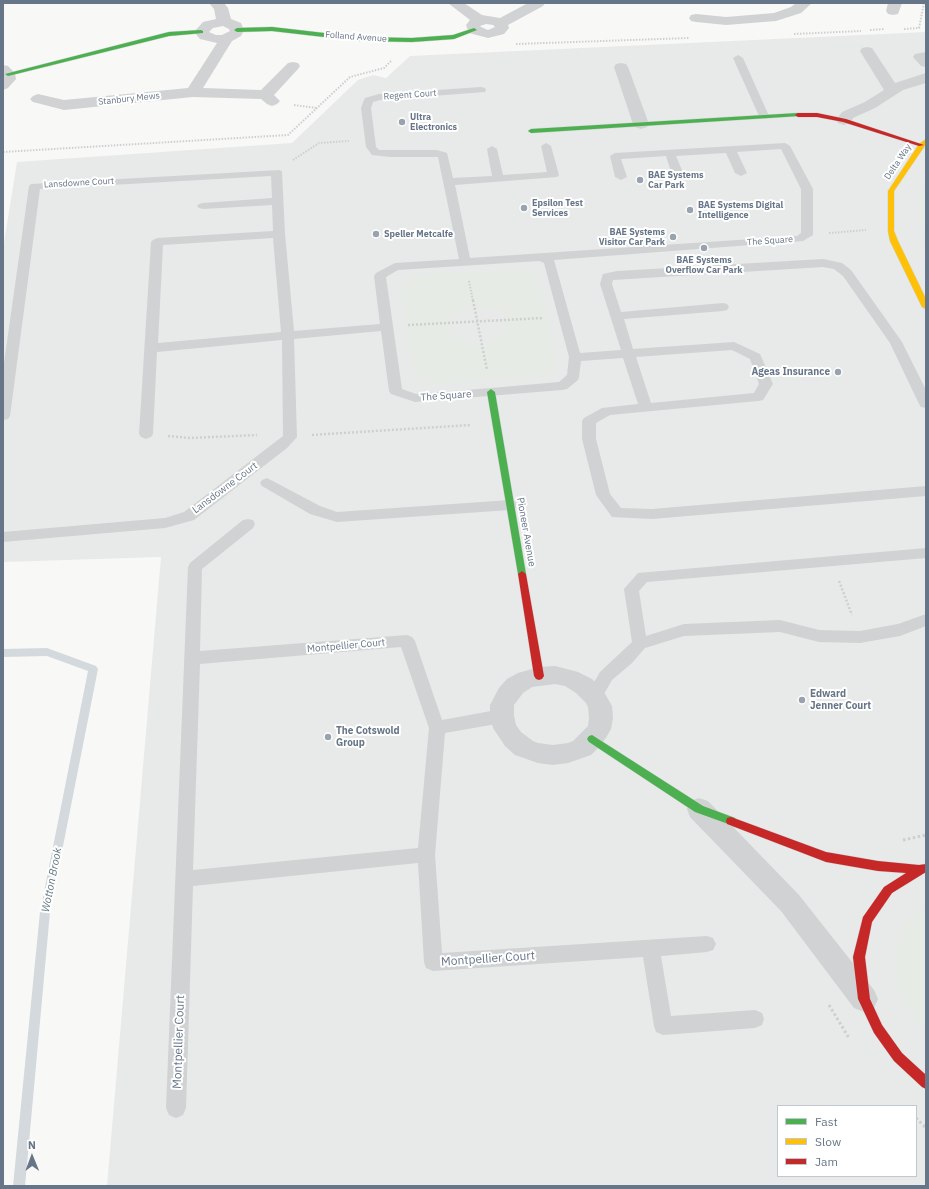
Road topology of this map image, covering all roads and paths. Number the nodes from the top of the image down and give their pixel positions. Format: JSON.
{"nodes":[{"id":1,"x":216,"y":3,"type":"edge"},
{"id":2,"x":455,"y":3,"type":"edge"},
{"id":3,"x":538,"y":3,"type":"edge"},
{"id":4,"x":805,"y":3,"type":"edge"},
{"id":5,"x":692,"y":16,"type":"dead end"},
{"id":6,"x":224,"y":22,"type":"junction"},
{"id":7,"x":477,"y":25,"type":"junction"},
{"id":8,"x":237,"y":30,"type":"junction"},
{"id":9,"x":201,"y":32,"type":"junction"},
{"id":10,"x":225,"y":39,"type":"junction"},
{"id":11,"x":412,"y":40,"type":"junction"},
{"id":12,"x":866,"y":51,"type":"dead end"},
{"id":13,"x":926,"y":56,"type":"edge"},
{"id":14,"x":738,"y":58,"type":"dead end"},
{"id":15,"x":926,"y":63,"type":"edge"},
{"id":16,"x":293,"y":66,"type":"dead end"},
{"id":17,"x":621,"y":67,"type":"dead end"},
{"id":18,"x":5,"y":76,"type":"edge"},
{"id":19,"x":926,"y":78,"type":"edge"},
{"id":20,"x":481,"y":90,"type":"dead end"},
{"id":21,"x":892,"y":91,"type":"junction"},
{"id":22,"x":193,"y":92,"type":"junction"},
{"id":23,"x":38,"y":99,"type":"dead end"},
{"id":24,"x":764,"y":116,"type":"junction"},
{"id":25,"x":844,"y":120,"type":"junction"},
{"id":26,"x":641,"y":124,"type":"junction"},
{"id":27,"x":531,"y":131,"type":"dead end"},
{"id":28,"x":370,"y":140,"type":"junction"},
{"id":29,"x":924,"y":143,"type":"edge"},
{"id":30,"x":546,"y":146,"type":"dead end"},
{"id":31,"x":492,"y":149,"type":"dead end"},
{"id":32,"x":730,"y":149,"type":"junction"},
{"id":33,"x":3,"y":152,"type":"edge"},
{"id":34,"x":670,"y":153,"type":"junction"},
{"id":35,"x":276,"y":172,"type":"junction"},
{"id":36,"x":741,"y":173,"type":"dead end"},
{"id":37,"x":678,"y":175,"type":"dead end"},
{"id":38,"x":498,"y":178,"type":"junction"},
{"id":39,"x":621,"y":178,"type":"dead end"},
{"id":40,"x":449,"y":182,"type":"junction"},
{"id":41,"x":277,"y":201,"type":"junction"},
{"id":42,"x":203,"y":206,"type":"dead end"},
{"id":43,"x":871,"y":230,"type":"dead end"},
{"id":44,"x":279,"y":234,"type":"junction"},
{"id":45,"x":807,"y":234,"type":"junction"},
{"id":46,"x":541,"y":257,"type":"junction"},
{"id":47,"x":465,"y":261,"type":"junction"},
{"id":48,"x":724,"y":307,"type":"dead end"},
{"id":49,"x":926,"y":307,"type":"edge"},
{"id":50,"x":564,"y":316,"type":"junction"},
{"id":51,"x":616,"y":316,"type":"junction"},
{"id":52,"x":406,"y":318,"type":"dead end"},
{"id":53,"x":478,"y":322,"type":"junction"},
{"id":54,"x":387,"y":327,"type":"junction"},
{"id":55,"x":288,"y":335,"type":"junction"},
{"id":56,"x":151,"y":348,"type":"junction"},
{"id":57,"x":628,"y":353,"type":"junction"},
{"id":58,"x":575,"y":357,"type":"junction"},
{"id":59,"x":491,"y":392,"type":"junction"},
{"id":60,"x":926,"y":404,"type":"edge"},
{"id":61,"x":646,"y":408,"type":"junction"},
{"id":62,"x":3,"y":416,"type":"edge"},
{"id":63,"x":497,"y":423,"type":"junction"},
{"id":64,"x":146,"y":434,"type":"joint"},
{"id":65,"x":290,"y":437,"type":"junction"},
{"id":66,"x":266,"y":483,"type":"dead end"},
{"id":67,"x":926,"y":491,"type":"edge"},
{"id":68,"x":510,"y":505,"type":"junction"},
{"id":69,"x":248,"y":524,"type":"dead end"},
{"id":70,"x":3,"y":537,"type":"edge"},
{"id":71,"x":926,"y":553,"type":"edge"},
{"id":72,"x":831,"y":562,"type":"junction"},
{"id":73,"x":926,"y":620,"type":"edge"},
{"id":74,"x":860,"y":637,"type":"junction"},
{"id":75,"x":640,"y":644,"type":"junction"},
{"id":76,"x":192,"y":658,"type":"junction"},
{"id":77,"x":539,"y":676,"type":"junction"},
{"id":78,"x":594,"y":696,"type":"junction"},
{"id":79,"x":502,"y":716,"type":"junction"},
{"id":80,"x":436,"y":728,"type":"junction"},
{"id":81,"x":592,"y":740,"type":"junction"},
{"id":82,"x":699,"y":809,"type":"junction"},
{"id":83,"x":426,"y":855,"type":"junction"},
{"id":84,"x":923,"y":869,"type":"edge"},
{"id":85,"x":185,"y":879,"type":"junction"},
{"id":86,"x":707,"y":944,"type":"dead end"},
{"id":87,"x":651,"y":948,"type":"junction"},
{"id":88,"x":864,"y":999,"type":"junction"},
{"id":89,"x":755,"y":1020,"type":"dead end"},
{"id":90,"x":926,"y":1083,"type":"edge"},
{"id":91,"x":176,"y":1108,"type":"dead end"},
{"id":92,"x":917,"y":1119,"type":"edge"},
{"id":93,"x":926,"y":1128,"type":"edge"}],
"edges":[{"from":1,"to":6,"type":"street"},
{"from":2,"to":7,"type":"street"},
{"from":3,"to":7,"type":"street","name":"Folland Avenue"},
{"from":4,"to":5,"type":"street"},
{"from":6,"to":8,"type":"street"},
{"from":6,"to":9,"type":"street"},
{"from":7,"to":11,"type":"street","name":"Folland Avenue"},
{"from":8,"to":10,"type":"street"},
{"from":8,"to":11,"type":"street","name":"Folland Avenue"},
{"from":9,"to":10,"type":"street"},
{"from":9,"to":18,"type":"street"},
{"from":10,"to":22,"type":"street"},
{"from":11,"to":33,"type":"path"},
{"from":12,"to":21,"type":"street"},
{"from":13,"to":15,"type":"street"},
{"from":14,"to":24,"type":"lane"},
{"from":16,"to":22,"type":"street","name":"Stanbury Mews"},
{"from":17,"to":26,"type":"street"},
{"from":19,"to":21,"type":"street"},
{"from":20,"to":28,"type":"lane","name":"Regent Court"},
{"from":21,"to":25,"type":"street"},
{"from":22,"to":23,"type":"street","name":"Stanbury Mews"},
{"from":24,"to":25,"type":"street"},
{"from":24,"to":26,"type":"street"},
{"from":25,"to":29,"type":"street"},
{"from":26,"to":27,"type":"street"},
{"from":28,"to":35,"type":"path"},
{"from":28,"to":40,"type":"lane"},
{"from":29,"to":49,"type":"street","name":"Delta Way"},
{"from":30,"to":38,"type":"lane"},
{"from":31,"to":38,"type":"lane"},
{"from":32,"to":34,"type":"lane","name":"The Square"},
{"from":32,"to":36,"type":"lane"},
{"from":32,"to":45,"type":"lane","name":"The Square"},
{"from":34,"to":37,"type":"lane"},
{"from":34,"to":39,"type":"lane","name":"The Square"},
{"from":35,"to":41,"type":"lane"},
{"from":35,"to":62,"type":"lane","name":"Lansdowne Court"},
{"from":38,"to":40,"type":"lane"},
{"from":40,"to":47,"type":"lane"},
{"from":41,"to":42,"type":"lane"},
{"from":41,"to":44,"type":"lane"},
{"from":43,"to":45,"type":"path"},
{"from":44,"to":55,"type":"lane"},
{"from":44,"to":56,"type":"lane"},
{"from":45,"to":46,"type":"lane","name":"The Square"},
{"from":46,"to":47,"type":"lane","name":"The Square"},
{"from":46,"to":50,"type":"lane","name":"The Square"},
{"from":47,"to":53,"type":"path"},
{"from":47,"to":54,"type":"lane","name":"The Square"},
{"from":48,"to":51,"type":"lane"},
{"from":50,"to":53,"type":"path"},
{"from":50,"to":58,"type":"lane","name":"The Square"},
{"from":51,"to":57,"type":"lane"},
{"from":51,"to":60,"type":"lane"},
{"from":52,"to":53,"type":"path"},
{"from":53,"to":59,"type":"path"},
{"from":54,"to":55,"type":"lane"},
{"from":54,"to":59,"type":"lane","name":"The Square"},
{"from":55,"to":56,"type":"lane"},
{"from":55,"to":65,"type":"lane"},
{"from":56,"to":64,"type":"lane"},
{"from":57,"to":58,"type":"lane"},
{"from":57,"to":61,"type":"lane"},
{"from":57,"to":61,"type":"lane"},
{"from":58,"to":59,"type":"lane","name":"The Square"},
{"from":59,"to":63,"type":"street","name":"Pioneer Avenue"},
{"from":61,"to":67,"type":"lane"},
{"from":63,"to":65,"type":"path"},
{"from":63,"to":68,"type":"street","name":"Pioneer Avenue"},
{"from":64,"to":65,"type":"path"},
{"from":65,"to":70,"type":"lane","name":"Lansdowne Court"},
{"from":66,"to":68,"type":"lane"},
{"from":68,"to":77,"type":"street","name":"Pioneer Avenue"},
{"from":69,"to":76,"type":"lane","name":"Montpellier Court"},
{"from":71,"to":72,"type":"lane"},
{"from":72,"to":74,"type":"path"},
{"from":72,"to":75,"type":"lane"},
{"from":73,"to":74,"type":"lane"},
{"from":74,"to":75,"type":"lane"},
{"from":75,"to":78,"type":"lane"},
{"from":76,"to":80,"type":"lane","name":"Montpellier Court"},
{"from":76,"to":85,"type":"lane","name":"Montpellier Court"},
{"from":77,"to":78,"type":"street"},
{"from":77,"to":79,"type":"street"},
{"from":78,"to":81,"type":"street"},
{"from":79,"to":80,"type":"lane"},
{"from":79,"to":81,"type":"street"},
{"from":80,"to":83,"type":"lane","name":"Montpellier Court"},
{"from":81,"to":82,"type":"street"},
{"from":82,"to":84,"type":"street"},
{"from":82,"to":88,"type":"street"},
{"from":83,"to":85,"type":"lane"},
{"from":83,"to":87,"type":"lane","name":"Montpellier Court"},
{"from":84,"to":88,"type":"street"},
{"from":85,"to":91,"type":"lane","name":"Montpellier Court"},
{"from":86,"to":87,"type":"lane","name":"Montpellier Court"},
{"from":87,"to":89,"type":"lane"},
{"from":88,"to":90,"type":"street"},
{"from":92,"to":93,"type":"path"}]}
